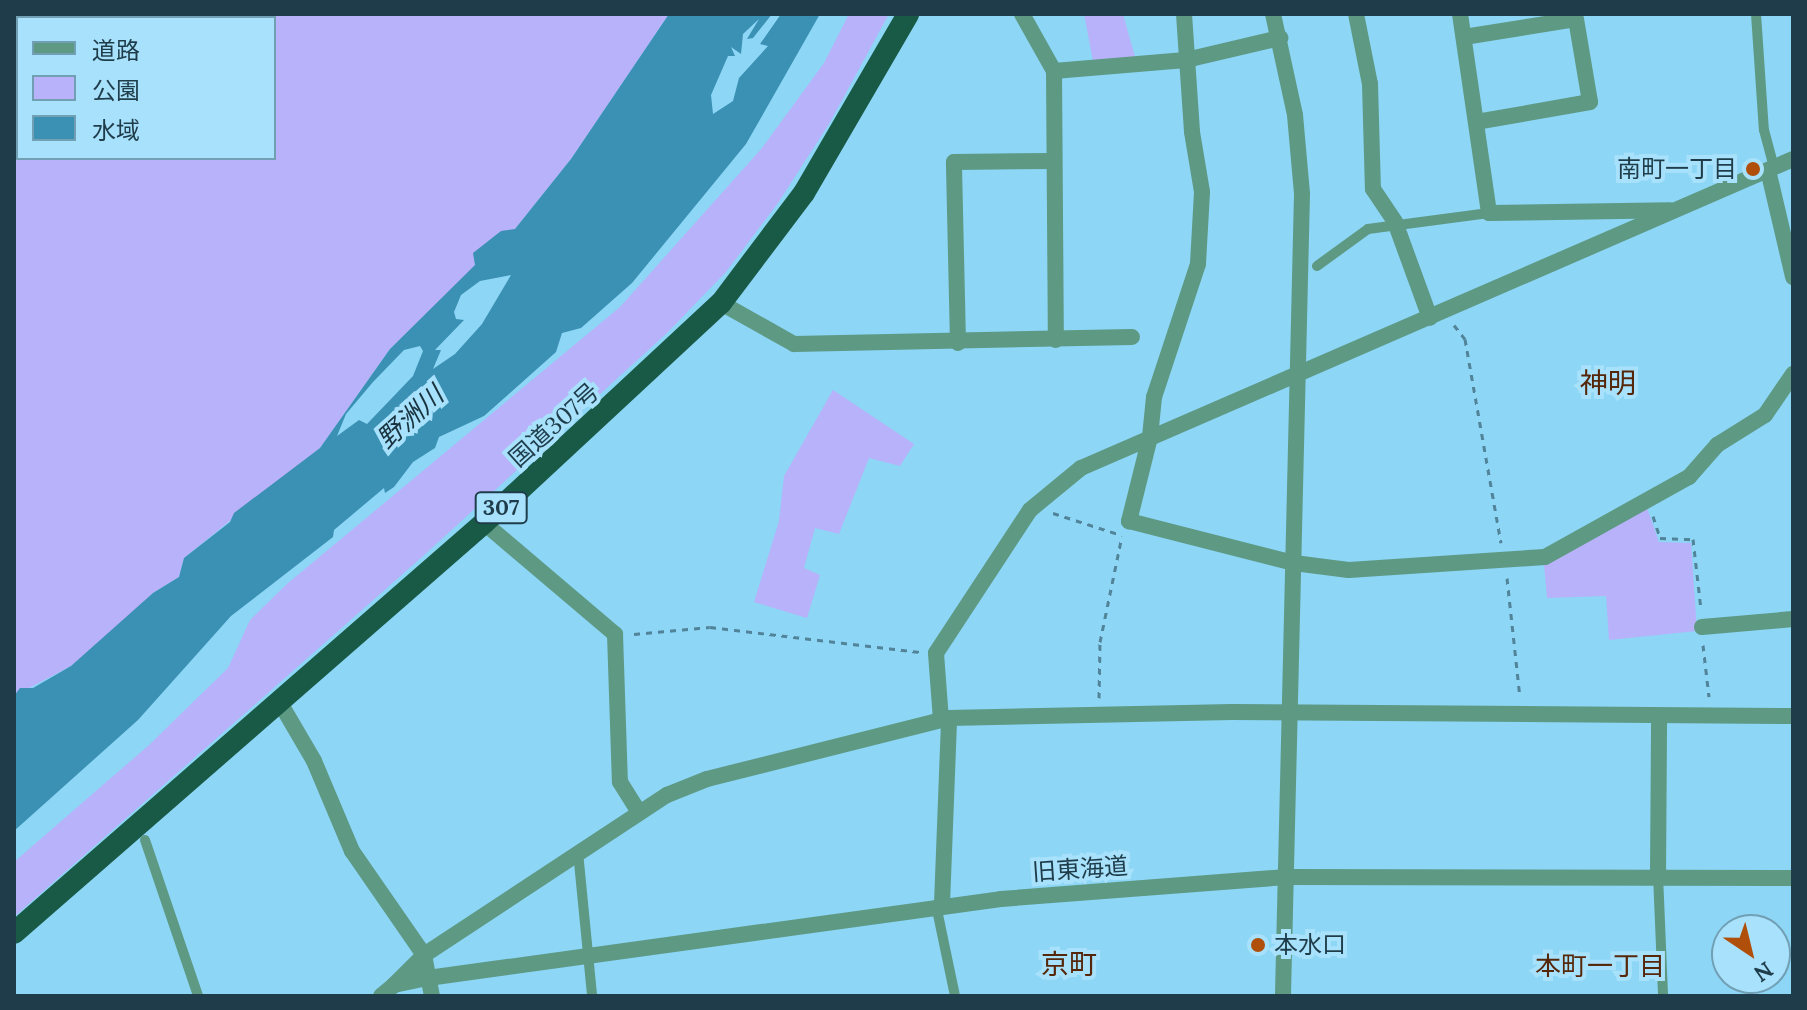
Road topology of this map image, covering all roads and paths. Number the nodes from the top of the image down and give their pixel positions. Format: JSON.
{"nodes":[{"id":1,"x":908,"y":14,"type":"edge"},
{"id":2,"x":1022,"y":14,"type":"edge"},
{"id":3,"x":1184,"y":14,"type":"edge"},
{"id":4,"x":1273,"y":14,"type":"edge"},
{"id":5,"x":1356,"y":14,"type":"edge"},
{"id":6,"x":1460,"y":14,"type":"edge"},
{"id":7,"x":1756,"y":14,"type":"edge"},
{"id":8,"x":1464,"y":37,"type":"junction"},
{"id":9,"x":1280,"y":38,"type":"junction"},
{"id":10,"x":1186,"y":60,"type":"junction"},
{"id":11,"x":1054,"y":71,"type":"junction"},
{"id":12,"x":1477,"y":122,"type":"junction"},
{"id":13,"x":1793,"y":159,"type":"edge"},
{"id":14,"x":1053,"y":161,"type":"junction"},
{"id":15,"x":1771,"y":168,"type":"junction"},
{"id":16,"x":1677,"y":209,"type":"junction"},
{"id":17,"x":1489,"y":213,"type":"junction"},
{"id":18,"x":1395,"y":222,"type":"junction"},
{"id":19,"x":1317,"y":266,"type":"dead end"},
{"id":20,"x":1793,"y":277,"type":"edge"},
{"id":21,"x":721,"y":303,"type":"junction"},
{"id":22,"x":1437,"y":315,"type":"junction"},
{"id":23,"x":1132,"y":337,"type":"dead end"},
{"id":24,"x":1056,"y":340,"type":"junction"},
{"id":25,"x":958,"y":343,"type":"junction"},
{"id":26,"x":1300,"y":373,"type":"junction"},
{"id":27,"x":1793,"y":374,"type":"edge"},
{"id":28,"x":1150,"y":437,"type":"junction"},
{"id":29,"x":1647,"y":497,"type":"junction"},
{"id":30,"x":1033,"y":507,"type":"junction"},
{"id":31,"x":484,"y":523,"type":"junction"},
{"id":32,"x":1126,"y":528,"type":"junction"},
{"id":33,"x":1504,"y":559,"type":"junction"},
{"id":34,"x":1294,"y":563,"type":"junction"},
{"id":35,"x":1793,"y":619,"type":"edge"},
{"id":36,"x":1702,"y":627,"type":"junction"},
{"id":37,"x":615,"y":634,"type":"junction"},
{"id":38,"x":936,"y":653,"type":"junction"},
{"id":39,"x":279,"y":701,"type":"junction"},
{"id":40,"x":1290,"y":713,"type":"junction"},
{"id":41,"x":1098,"y":714,"type":"junction"},
{"id":42,"x":1793,"y":716,"type":"edge"},
{"id":43,"x":1521,"y":717,"type":"junction"},
{"id":44,"x":1712,"y":717,"type":"junction"},
{"id":45,"x":1659,"y":718,"type":"junction"},
{"id":46,"x":945,"y":719,"type":"junction"},
{"id":47,"x":638,"y":811,"type":"junction"},
{"id":48,"x":145,"y":840,"type":"dead end"},
{"id":49,"x":578,"y":852,"type":"junction"},
{"id":50,"x":1658,"y":875,"type":"junction"},
{"id":51,"x":1287,"y":877,"type":"junction"},
{"id":52,"x":1793,"y":878,"type":"edge"},
{"id":53,"x":939,"y":904,"type":"junction"},
{"id":54,"x":14,"y":933,"type":"edge"},
{"id":55,"x":424,"y":955,"type":"junction"},
{"id":56,"x":587,"y":955,"type":"junction"},
{"id":57,"x":428,"y":978,"type":"junction"},
{"id":58,"x":394,"y":985,"type":"junction"},
{"id":59,"x":198,"y":996,"type":"edge"},
{"id":60,"x":381,"y":996,"type":"edge"},
{"id":61,"x":432,"y":996,"type":"edge"},
{"id":62,"x":592,"y":996,"type":"edge"},
{"id":63,"x":955,"y":996,"type":"edge"},
{"id":64,"x":1283,"y":996,"type":"edge"},
{"id":65,"x":1663,"y":996,"type":"edge"}],
"edges":[{"from":1,"to":21,"type":"highway","name":"国道307号","number":"307"},
{"from":2,"to":11,"type":"street"},
{"from":3,"to":10,"type":"street"},
{"from":4,"to":9,"type":"street"},
{"from":5,"to":18,"type":"street"},
{"from":6,"to":8,"type":"street"},
{"from":7,"to":15,"type":"lane"},
{"from":8,"to":12,"type":"street"},
{"from":8,"to":12,"type":"street"},
{"from":9,"to":10,"type":"street"},
{"from":9,"to":26,"type":"street"},
{"from":10,"to":11,"type":"street"},
{"from":10,"to":28,"type":"street"},
{"from":11,"to":14,"type":"street"},
{"from":12,"to":17,"type":"street"},
{"from":13,"to":15,"type":"street"},
{"from":14,"to":24,"type":"street"},
{"from":14,"to":25,"type":"street"},
{"from":15,"to":16,"type":"street"},
{"from":15,"to":20,"type":"street"},
{"from":16,"to":17,"type":"street"},
{"from":16,"to":22,"type":"street"},
{"from":17,"to":18,"type":"lane"},
{"from":18,"to":19,"type":"lane"},
{"from":18,"to":22,"type":"street"},
{"from":21,"to":25,"type":"street"},
{"from":21,"to":31,"type":"highway","name":"国道307号","number":"307"},
{"from":22,"to":26,"type":"street"},
{"from":22,"to":33,"type":"path"},
{"from":23,"to":24,"type":"street"},
{"from":24,"to":25,"type":"street"},
{"from":26,"to":28,"type":"street"},
{"from":26,"to":34,"type":"street"},
{"from":27,"to":29,"type":"street"},
{"from":28,"to":30,"type":"street"},
{"from":28,"to":32,"type":"street"},
{"from":29,"to":33,"type":"street"},
{"from":29,"to":36,"type":"path"},
{"from":30,"to":32,"type":"path"},
{"from":30,"to":38,"type":"street"},
{"from":31,"to":37,"type":"street"},
{"from":31,"to":39,"type":"highway","name":"国道307号","number":"307"},
{"from":32,"to":34,"type":"street"},
{"from":32,"to":41,"type":"path"},
{"from":33,"to":34,"type":"street"},
{"from":33,"to":43,"type":"path"},
{"from":34,"to":40,"type":"street"},
{"from":35,"to":36,"type":"street"},
{"from":36,"to":44,"type":"path"},
{"from":37,"to":38,"type":"path"},
{"from":37,"to":47,"type":"street"},
{"from":38,"to":46,"type":"street"},
{"from":39,"to":54,"type":"highway","name":"国道307号","number":"307"},
{"from":39,"to":55,"type":"street"},
{"from":40,"to":41,"type":"street"},
{"from":40,"to":43,"type":"street"},
{"from":40,"to":51,"type":"street"},
{"from":41,"to":46,"type":"street"},
{"from":42,"to":44,"type":"street"},
{"from":43,"to":45,"type":"street"},
{"from":44,"to":45,"type":"street"},
{"from":45,"to":50,"type":"street"},
{"from":46,"to":47,"type":"street"},
{"from":46,"to":53,"type":"street"},
{"from":47,"to":49,"type":"street"},
{"from":48,"to":59,"type":"lane"},
{"from":49,"to":55,"type":"street"},
{"from":49,"to":56,"type":"lane"},
{"from":50,"to":51,"type":"street","name":"旧東海道"},
{"from":50,"to":52,"type":"street","name":"旧東海道"},
{"from":50,"to":65,"type":"lane"},
{"from":51,"to":53,"type":"street","name":"旧東海道"},
{"from":51,"to":64,"type":"street"},
{"from":53,"to":56,"type":"street","name":"旧東海道"},
{"from":53,"to":63,"type":"lane"},
{"from":55,"to":57,"type":"street"},
{"from":55,"to":58,"type":"street"},
{"from":56,"to":57,"type":"street","name":"旧東海道"},
{"from":56,"to":62,"type":"lane"},
{"from":57,"to":58,"type":"street","name":"旧東海道"},
{"from":57,"to":61,"type":"street"},
{"from":58,"to":60,"type":"street","name":"旧東海道"}]}
